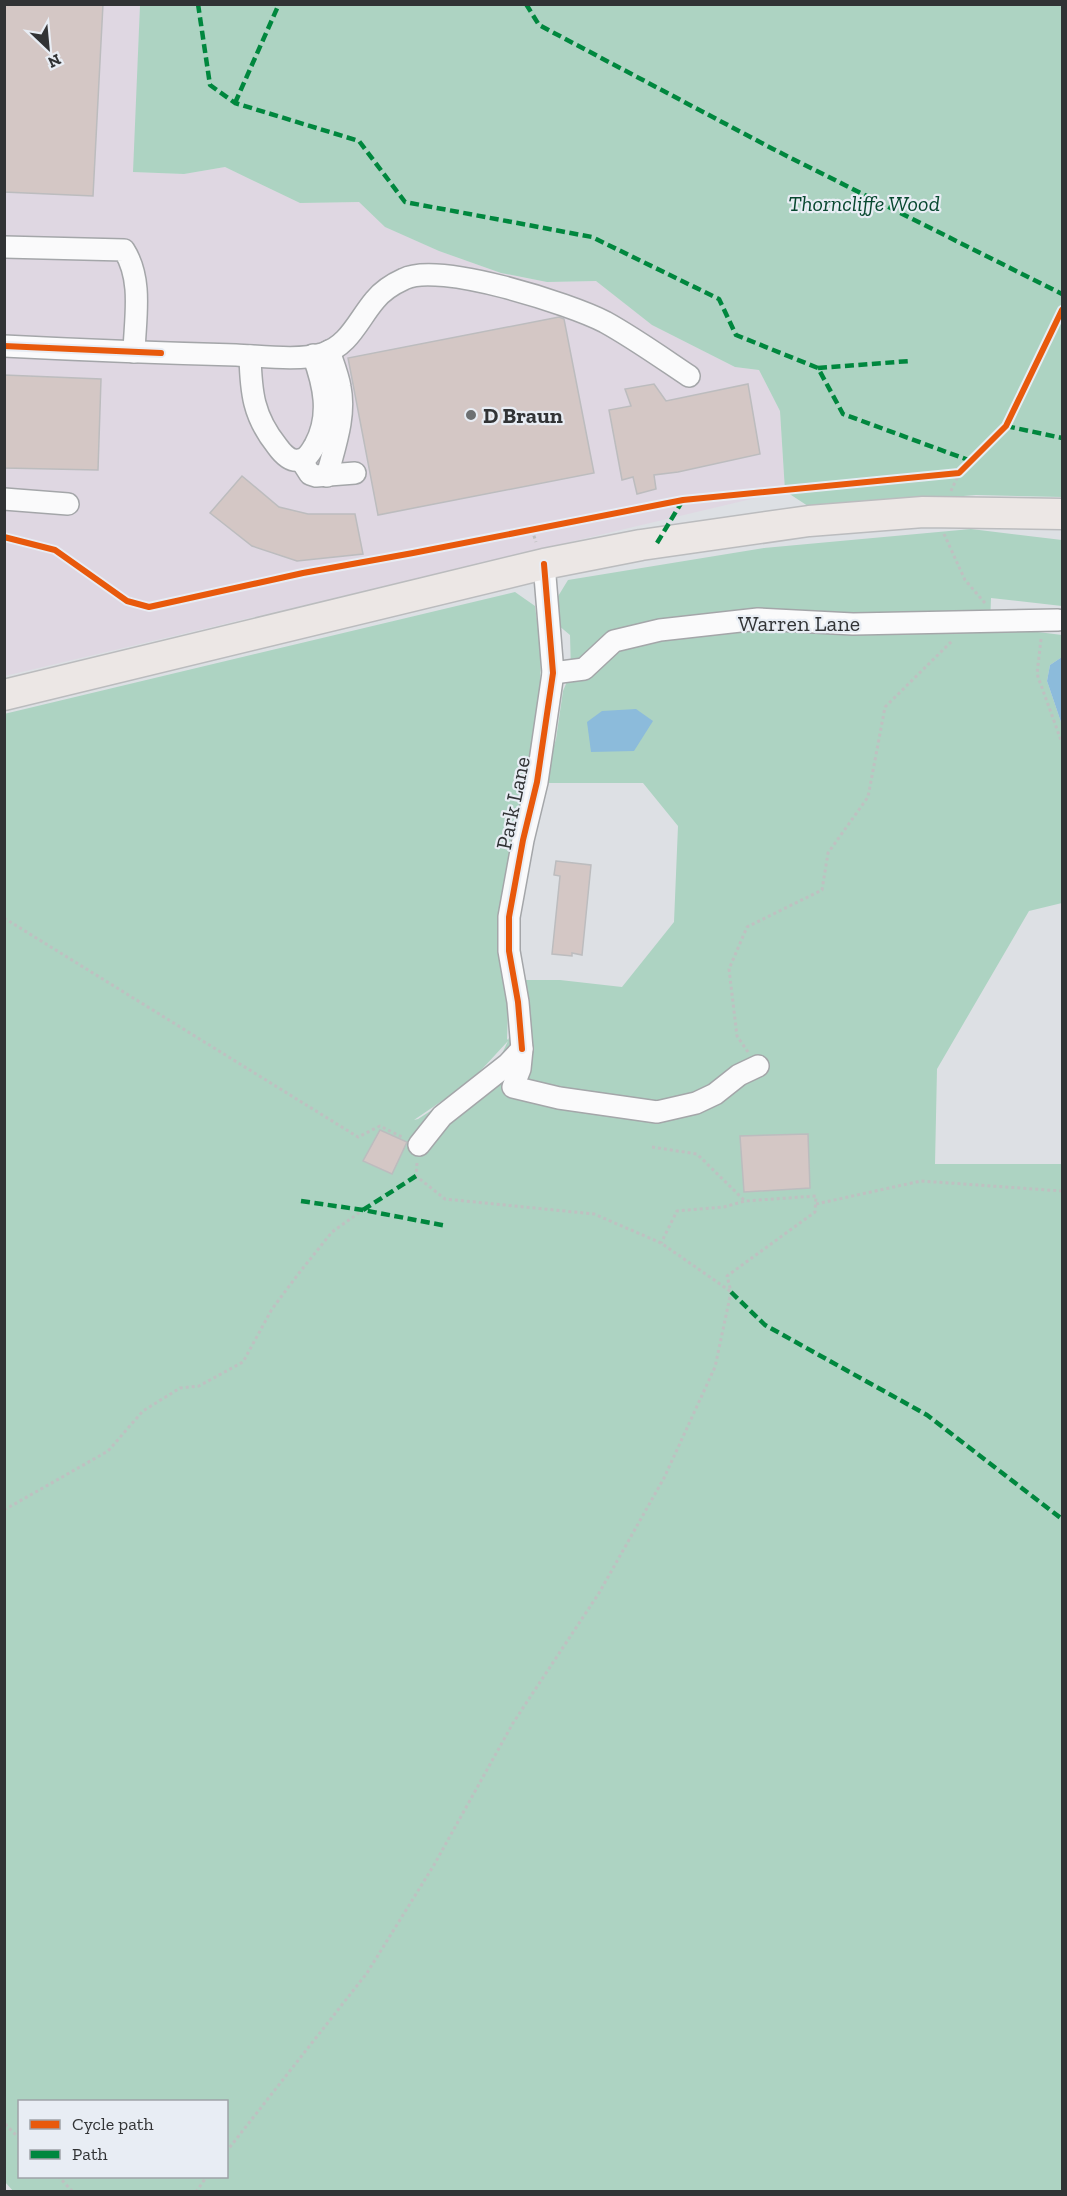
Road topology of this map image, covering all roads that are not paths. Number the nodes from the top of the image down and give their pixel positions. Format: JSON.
{"nodes":[{"id":1,"x":4,"y":247,"type":"edge"},
{"id":2,"x":4,"y":346,"type":"edge"},
{"id":3,"x":134,"y":352,"type":"junction"},
{"id":4,"x":321,"y":353,"type":"junction"},
{"id":5,"x":250,"y":356,"type":"junction"},
{"id":6,"x":689,"y":376,"type":"dead end"},
{"id":7,"x":301,"y":460,"type":"junction"},
{"id":8,"x":355,"y":473,"type":"dead end"},
{"id":9,"x":327,"y":476,"type":"junction"},
{"id":10,"x":4,"y":499,"type":"edge"},
{"id":11,"x":68,"y":504,"type":"dead end"},
{"id":12,"x":1062,"y":514,"type":"edge"},
{"id":13,"x":544,"y":564,"type":"junction"},
{"id":14,"x":1051,"y":620,"type":"road end"},
{"id":15,"x":553,"y":673,"type":"junction"},
{"id":16,"x":4,"y":695,"type":"edge"},
{"id":17,"x":522,"y":1049,"type":"junction"},
{"id":18,"x":758,"y":1066,"type":"road end"},
{"id":19,"x":419,"y":1144,"type":"road end"}],
"edges":[{"from":1,"to":3,"type":"street"},
{"from":2,"to":3,"type":"street"},
{"from":3,"to":5,"type":"street"},
{"from":4,"to":5,"type":"street"},
{"from":4,"to":6,"type":"street"},
{"from":4,"to":7,"type":"street"},
{"from":4,"to":9,"type":"street"},
{"from":5,"to":7,"type":"street"},
{"from":7,"to":9,"type":"street"},
{"from":8,"to":9,"type":"street"},
{"from":10,"to":11,"type":"street"},
{"from":12,"to":13,"type":"highway"},
{"from":13,"to":15,"type":"street","name":"Park Lane"},
{"from":13,"to":16,"type":"highway"},
{"from":14,"to":15,"type":"street","name":"Warren Lane"},
{"from":15,"to":17,"type":"street","name":"Park Lane"},
{"from":17,"to":18,"type":"street","name":"Park Lane"},
{"from":17,"to":19,"type":"street"}]}
